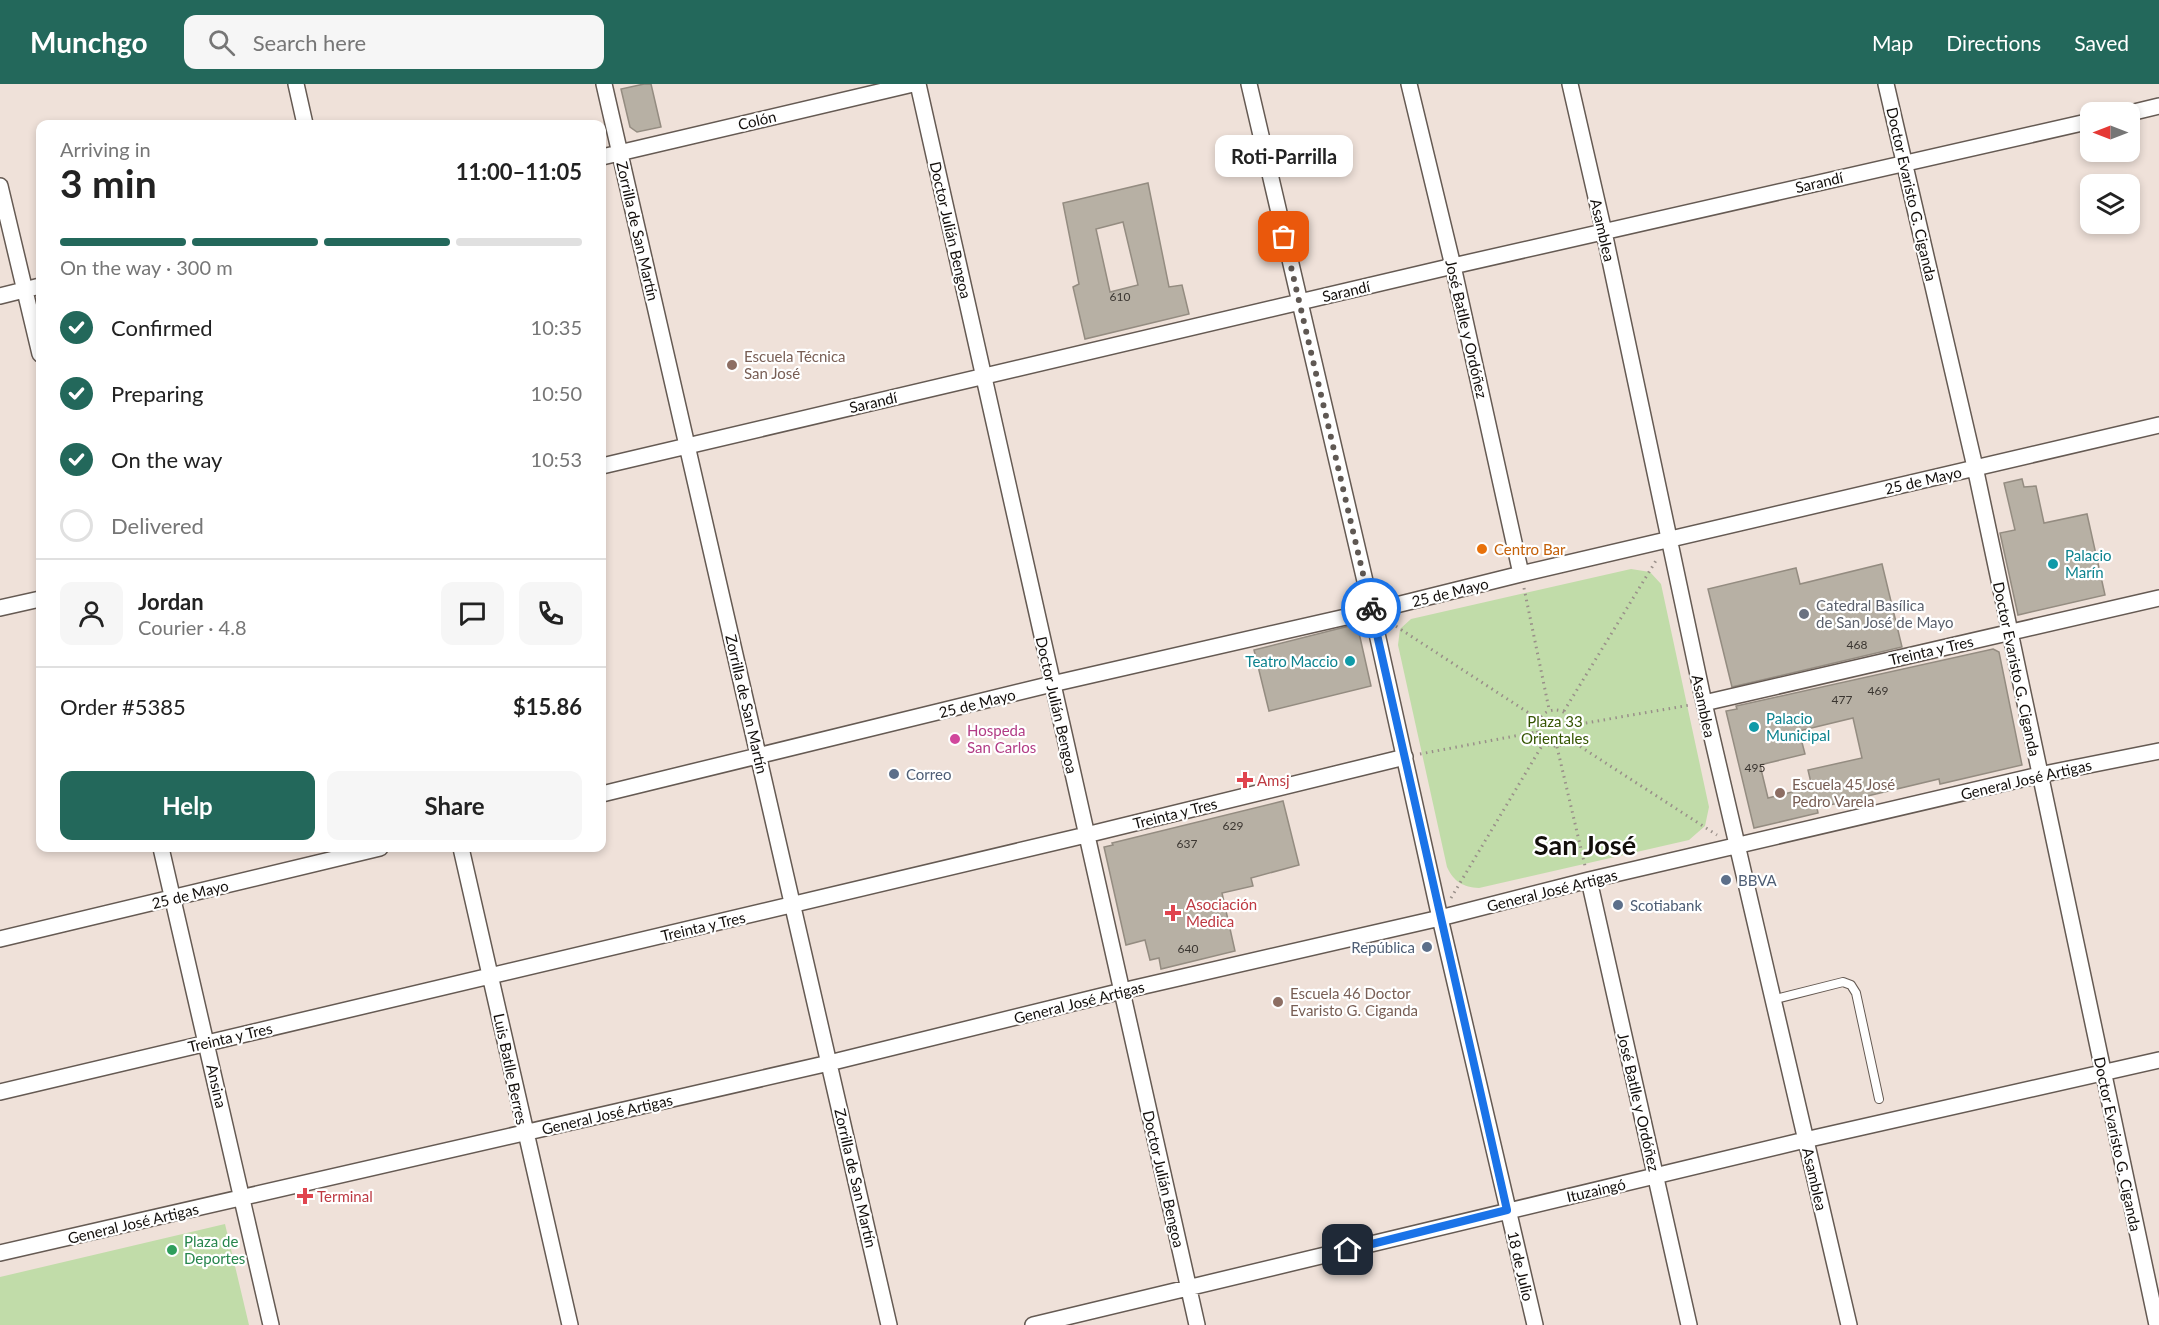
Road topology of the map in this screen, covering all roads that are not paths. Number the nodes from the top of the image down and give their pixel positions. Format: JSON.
{"nodes":[{"id":1,"x":296,"y":84,"type":"edge"},
{"id":2,"x":604,"y":84,"type":"edge"},
{"id":3,"x":913,"y":84,"type":"edge"},
{"id":4,"x":918,"y":84,"type":"edge"},
{"id":5,"x":1249,"y":84,"type":"edge"},
{"id":6,"x":1409,"y":84,"type":"edge"},
{"id":7,"x":1570,"y":84,"type":"edge"},
{"id":8,"x":1886,"y":84,"type":"edge"},
{"id":9,"x":2159,"y":106,"type":"edge"},
{"id":10,"x":2140,"y":110,"type":"edge"},
{"id":11,"x":304,"y":120,"type":"edge"},
{"id":12,"x":2080,"y":123,"type":"edge"},
{"id":13,"x":620,"y":152,"type":"junction"},
{"id":14,"x":606,"y":156,"type":"edge"},
{"id":15,"x":1904,"y":162,"type":"junction"},
{"id":16,"x":0,"y":186,"type":"edge"},
{"id":17,"x":1604,"y":232,"type":"junction"},
{"id":18,"x":1453,"y":266,"type":"junction"},
{"id":19,"x":36,"y":287,"type":"edge"},
{"id":20,"x":25,"y":290,"type":"junction"},
{"id":21,"x":0,"y":296,"type":"edge"},
{"id":22,"x":1298,"y":302,"type":"junction"},
{"id":23,"x":36,"y":337,"type":"edge"},
{"id":24,"x":983,"y":376,"type":"junction"},
{"id":25,"x":2159,"y":425,"type":"edge"},
{"id":26,"x":688,"y":445,"type":"junction"},
{"id":27,"x":606,"y":465,"type":"edge"},
{"id":28,"x":1976,"y":467,"type":"junction"},
{"id":29,"x":1669,"y":539,"type":"junction"},
{"id":30,"x":1521,"y":574,"type":"junction"},
{"id":31,"x":2159,"y":598,"type":"edge"},
{"id":32,"x":36,"y":600,"type":"edge"},
{"id":33,"x":0,"y":608,"type":"edge"},
{"id":34,"x":1372,"y":611,"type":"junction"},
{"id":35,"x":2010,"y":632,"type":"junction"},
{"id":36,"x":1052,"y":684,"type":"junction"},
{"id":37,"x":1704,"y":703,"type":"junction"},
{"id":38,"x":2159,"y":751,"type":"edge"},
{"id":39,"x":759,"y":756,"type":"junction"},
{"id":40,"x":1405,"y":757,"type":"junction"},
{"id":41,"x":2039,"y":775,"type":"junction"},
{"id":42,"x":606,"y":793,"type":"edge"},
{"id":43,"x":1086,"y":835,"type":"junction"},
{"id":44,"x":1736,"y":847,"type":"junction"},
{"id":45,"x":162,"y":852,"type":"edge"},
{"id":46,"x":363,"y":852,"type":"edge"},
{"id":47,"x":462,"y":852,"type":"edge"},
{"id":48,"x":1589,"y":880,"type":"junction"},
{"id":49,"x":173,"y":898,"type":"junction"},
{"id":50,"x":793,"y":904,"type":"junction"},
{"id":51,"x":1440,"y":918,"type":"junction"},
{"id":52,"x":0,"y":939,"type":"edge"},
{"id":53,"x":490,"y":975,"type":"junction"},
{"id":54,"x":1122,"y":991,"type":"junction"},
{"id":55,"x":1772,"y":1000,"type":"junction"},
{"id":56,"x":208,"y":1043,"type":"junction"},
{"id":57,"x":2159,"y":1060,"type":"edge"},
{"id":58,"x":830,"y":1063,"type":"junction"},
{"id":59,"x":2103,"y":1073,"type":"junction"},
{"id":60,"x":0,"y":1092,"type":"edge"},
{"id":61,"x":1879,"y":1099,"type":"dead end"},
{"id":62,"x":525,"y":1133,"type":"junction"},
{"id":63,"x":1805,"y":1140,"type":"junction"},
{"id":64,"x":1655,"y":1176,"type":"junction"},
{"id":65,"x":242,"y":1198,"type":"junction"},
{"id":66,"x":1507,"y":1210,"type":"junction"},
{"id":67,"x":0,"y":1253,"type":"edge"},
{"id":68,"x":1189,"y":1289,"type":"junction"},
{"id":69,"x":271,"y":1325,"type":"edge"},
{"id":70,"x":570,"y":1325,"type":"edge"},
{"id":71,"x":890,"y":1325,"type":"edge"},
{"id":72,"x":1033,"y":1325,"type":"edge"},
{"id":73,"x":1197,"y":1325,"type":"edge"},
{"id":74,"x":1535,"y":1325,"type":"edge"},
{"id":75,"x":1689,"y":1325,"type":"edge"},
{"id":76,"x":1849,"y":1325,"type":"edge"},
{"id":77,"x":2157,"y":1325,"type":"edge"}],
"edges":[{"from":1,"to":11,"type":"street"},
{"from":2,"to":13,"type":"street","name":"Zorrilla de San Martín"},
{"from":3,"to":13,"type":"street","name":"Colón"},
{"from":4,"to":24,"type":"street","name":"Doctor Julián Bengoa"},
{"from":5,"to":22,"type":"street","name":"18 de Julio"},
{"from":6,"to":18,"type":"street","name":"José Batlle y Ordóñez"},
{"from":7,"to":17,"type":"street","name":"Asamblea"},
{"from":8,"to":15,"type":"street","name":"Doctor Evaristo G. Ciganda"},
{"from":9,"to":10,"type":"street"},
{"from":12,"to":15,"type":"street","name":"Sarandí"},
{"from":13,"to":14,"type":"street","name":"Colón"},
{"from":13,"to":26,"type":"street","name":"Zorrilla de San Martín"},
{"from":15,"to":17,"type":"street","name":"Sarandí"},
{"from":15,"to":28,"type":"street","name":"Doctor Evaristo G. Ciganda"},
{"from":16,"to":20,"type":"street"},
{"from":17,"to":18,"type":"street","name":"Sarandí"},
{"from":17,"to":29,"type":"street","name":"Asamblea"},
{"from":18,"to":22,"type":"street","name":"Sarandí"},
{"from":18,"to":30,"type":"street","name":"José Batlle y Ordóñez"},
{"from":19,"to":20,"type":"street"},
{"from":20,"to":21,"type":"street"},
{"from":20,"to":23,"type":"street"},
{"from":22,"to":24,"type":"street","name":"Sarandí"},
{"from":22,"to":34,"type":"street","name":"18 de Julio"},
{"from":24,"to":26,"type":"street","name":"Sarandí"},
{"from":24,"to":36,"type":"street","name":"Doctor Julián Bengoa"},
{"from":25,"to":28,"type":"street","name":"25 de Mayo"},
{"from":26,"to":27,"type":"street","name":"Sarandí"},
{"from":26,"to":39,"type":"street","name":"Zorrilla de San Martín"},
{"from":28,"to":29,"type":"street","name":"25 de Mayo"},
{"from":28,"to":35,"type":"street","name":"Doctor Evaristo G. Ciganda"},
{"from":29,"to":30,"type":"street","name":"25 de Mayo"},
{"from":29,"to":37,"type":"street","name":"Asamblea"},
{"from":30,"to":34,"type":"street","name":"25 de Mayo"},
{"from":31,"to":35,"type":"street","name":"Treinta y Tres"},
{"from":32,"to":33,"type":"street"},
{"from":34,"to":36,"type":"street","name":"25 de Mayo"},
{"from":34,"to":40,"type":"street","name":"18 de Julio"},
{"from":35,"to":37,"type":"street","name":"Treinta y Tres"},
{"from":35,"to":41,"type":"street","name":"Doctor Evaristo G. Ciganda"},
{"from":36,"to":39,"type":"street","name":"25 de Mayo"},
{"from":36,"to":43,"type":"street","name":"Doctor Julián Bengoa"},
{"from":37,"to":44,"type":"street","name":"Asamblea"},
{"from":38,"to":41,"type":"street","name":"General José Artigas"},
{"from":39,"to":42,"type":"street","name":"25 de Mayo"},
{"from":39,"to":50,"type":"street","name":"Zorrilla de San Martín"},
{"from":40,"to":43,"type":"street","name":"Treinta y Tres"},
{"from":40,"to":51,"type":"street","name":"18 de Julio"},
{"from":41,"to":44,"type":"street","name":"General José Artigas"},
{"from":41,"to":59,"type":"street","name":"Doctor Evaristo G. Ciganda"},
{"from":43,"to":50,"type":"street","name":"Treinta y Tres"},
{"from":43,"to":54,"type":"street","name":"Doctor Julián Bengoa"},
{"from":44,"to":48,"type":"street","name":"General José Artigas"},
{"from":44,"to":55,"type":"street","name":"Asamblea"},
{"from":45,"to":49,"type":"street","name":"Ansina"},
{"from":46,"to":49,"type":"street","name":"25 de Mayo"},
{"from":47,"to":53,"type":"street","name":"Luis Batlle Berres"},
{"from":48,"to":51,"type":"street","name":"General José Artigas"},
{"from":48,"to":64,"type":"street","name":"José Batlle y Ordóñez"},
{"from":49,"to":52,"type":"street","name":"25 de Mayo"},
{"from":49,"to":56,"type":"street","name":"Ansina"},
{"from":50,"to":53,"type":"street","name":"Treinta y Tres"},
{"from":50,"to":58,"type":"street","name":"Zorrilla de San Martín"},
{"from":51,"to":54,"type":"street","name":"General José Artigas"},
{"from":51,"to":66,"type":"street","name":"18 de Julio"},
{"from":53,"to":56,"type":"street","name":"Treinta y Tres"},
{"from":53,"to":62,"type":"street","name":"Luis Batlle Berres"},
{"from":54,"to":58,"type":"street","name":"General José Artigas"},
{"from":54,"to":68,"type":"street","name":"Doctor Julián Bengoa"},
{"from":55,"to":61,"type":"lane"},
{"from":55,"to":63,"type":"street","name":"Asamblea"},
{"from":56,"to":60,"type":"street","name":"Treinta y Tres"},
{"from":56,"to":65,"type":"street","name":"Ansina"},
{"from":57,"to":59,"type":"street","name":"Ituzaingó"},
{"from":58,"to":62,"type":"street","name":"General José Artigas"},
{"from":58,"to":71,"type":"street","name":"Zorrilla de San Martín"},
{"from":59,"to":63,"type":"street","name":"Ituzaingó"},
{"from":59,"to":77,"type":"street","name":"Doctor Evaristo G. Ciganda"},
{"from":62,"to":65,"type":"street","name":"General José Artigas"},
{"from":62,"to":70,"type":"street","name":"Luis Batlle Berres"},
{"from":63,"to":64,"type":"street","name":"Ituzaingó"},
{"from":63,"to":76,"type":"street","name":"Asamblea"},
{"from":64,"to":66,"type":"street","name":"Ituzaingó"},
{"from":64,"to":75,"type":"street","name":"José Batlle y Ordóñez"},
{"from":65,"to":67,"type":"street","name":"General José Artigas"},
{"from":65,"to":69,"type":"street","name":"Ansina"},
{"from":66,"to":68,"type":"street","name":"Ituzaingó"},
{"from":66,"to":74,"type":"street","name":"18 de Julio"},
{"from":68,"to":72,"type":"street","name":"Ituzaingó"},
{"from":68,"to":73,"type":"street","name":"Doctor Julián Bengoa"}]}
